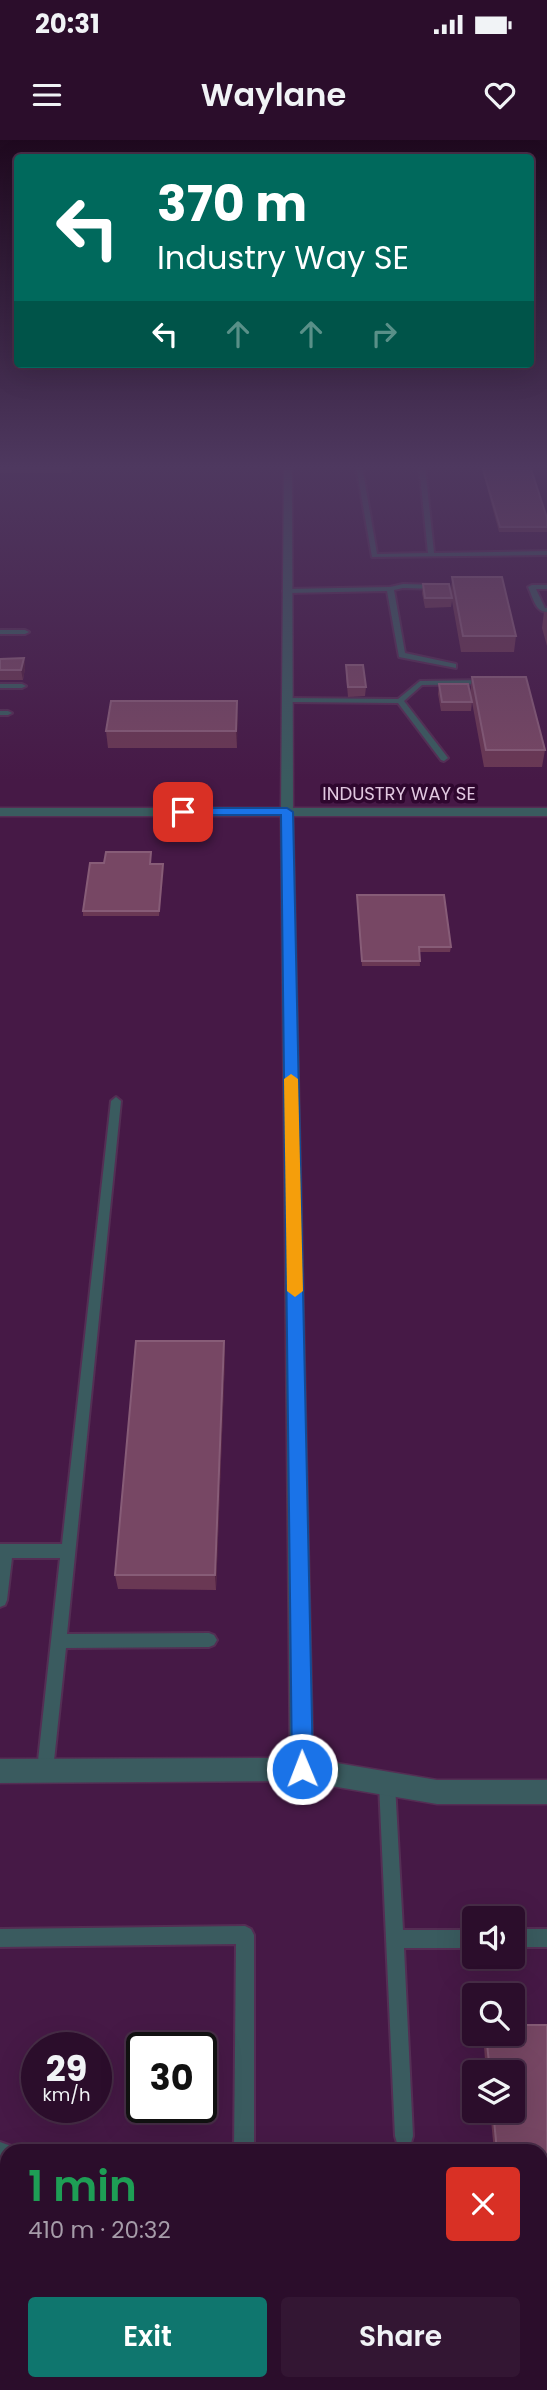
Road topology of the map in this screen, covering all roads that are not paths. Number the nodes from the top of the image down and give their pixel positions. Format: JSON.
{"nodes":[{"id":1,"x":287,"y":571,"type":"edge"},
{"id":2,"x":453,"y":587,"type":"edge"},
{"id":3,"x":547,"y":587,"type":"edge"},
{"id":4,"x":390,"y":589,"type":"junction"},
{"id":5,"x":287,"y":591,"type":"junction"},
{"id":6,"x":547,"y":610,"type":"edge"},
{"id":7,"x":0,"y":632,"type":"edge"},
{"id":8,"x":25,"y":632,"type":"dead end"},
{"id":9,"x":453,"y":666,"type":"dead end"},
{"id":10,"x":492,"y":682,"type":"edge"},
{"id":11,"x":0,"y":686,"type":"edge"},
{"id":12,"x":22,"y":686,"type":"dead end"},
{"id":13,"x":287,"y":700,"type":"junction"},
{"id":14,"x":400,"y":701,"type":"junction"},
{"id":15,"x":443,"y":758,"type":"dead end"},
{"id":16,"x":0,"y":812,"type":"edge"},
{"id":17,"x":287,"y":812,"type":"junction"},
{"id":18,"x":547,"y":812,"type":"edge"},
{"id":19,"x":116,"y":1101,"type":"dead end"},
{"id":20,"x":3,"y":1551,"type":"edge"},
{"id":21,"x":67,"y":1551,"type":"junction"},
{"id":22,"x":0,"y":1601,"type":"edge"},
{"id":23,"x":209,"y":1640,"type":"dead end"},
{"id":24,"x":58,"y":1641,"type":"junction"},
{"id":25,"x":302,"y":1769,"type":"junction"},
{"id":26,"x":45,"y":1770,"type":"junction"},
{"id":27,"x":0,"y":1771,"type":"edge"},
{"id":28,"x":387,"y":1783,"type":"junction"},
{"id":29,"x":547,"y":1792,"type":"edge"},
{"id":30,"x":0,"y":1938,"type":"edge"},
{"id":31,"x":525,"y":1938,"type":"edge"},
{"id":32,"x":547,"y":1938,"type":"edge"},
{"id":33,"x":393,"y":1939,"type":"junction"},
{"id":34,"x":462,"y":1939,"type":"edge"},
{"id":35,"x":404,"y":2136,"type":"dead end"},
{"id":36,"x":244,"y":2144,"type":"edge"}],
"edges":[{"from":1,"to":5,"type":"street"},
{"from":2,"to":4,"type":"lane"},
{"from":3,"to":6,"type":"lane"},
{"from":4,"to":5,"type":"lane"},
{"from":4,"to":9,"type":"lane"},
{"from":5,"to":13,"type":"street"},
{"from":7,"to":8,"type":"lane"},
{"from":10,"to":14,"type":"lane"},
{"from":11,"to":12,"type":"lane"},
{"from":13,"to":14,"type":"lane"},
{"from":13,"to":17,"type":"street"},
{"from":14,"to":15,"type":"lane"},
{"from":16,"to":17,"type":"street","name":"INDUSTRY WAY SE"},
{"from":17,"to":18,"type":"street","name":"INDUSTRY WAY SE"},
{"from":17,"to":25,"type":"street"},
{"from":19,"to":21,"type":"lane"},
{"from":20,"to":21,"type":"lane"},
{"from":20,"to":22,"type":"lane"},
{"from":21,"to":24,"type":"lane"},
{"from":23,"to":24,"type":"lane"},
{"from":24,"to":26,"type":"lane"},
{"from":25,"to":26,"type":"street"},
{"from":25,"to":28,"type":"street"},
{"from":26,"to":27,"type":"street"},
{"from":28,"to":29,"type":"street"},
{"from":28,"to":33,"type":"lane"},
{"from":30,"to":36,"type":"lane"},
{"from":31,"to":32,"type":"lane"},
{"from":33,"to":34,"type":"lane"},
{"from":33,"to":35,"type":"lane"}]}
